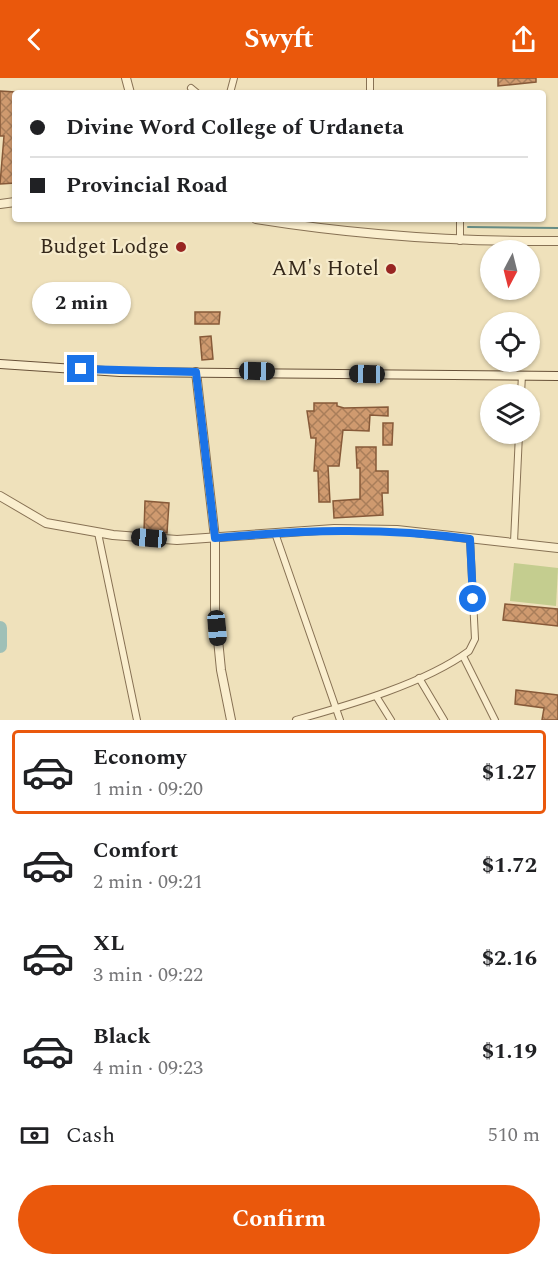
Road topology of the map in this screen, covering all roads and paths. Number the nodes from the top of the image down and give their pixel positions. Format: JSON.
{"nodes":[{"id":1,"x":191,"y":88,"type":"dead end"},
{"id":2,"x":193,"y":90,"type":"edge"},
{"id":3,"x":277,"y":222,"type":"edge"},
{"id":4,"x":460,"y":222,"type":"edge"},
{"id":5,"x":460,"y":241,"type":"junction"},
{"id":6,"x":558,"y":241,"type":"edge"},
{"id":7,"x":0,"y":364,"type":"edge"},
{"id":8,"x":196,"y":372,"type":"junction"},
{"id":9,"x":522,"y":375,"type":"junction"},
{"id":10,"x":558,"y":376,"type":"edge"},
{"id":11,"x":522,"y":384,"type":"edge"},
{"id":12,"x":519,"y":444,"type":"edge"},
{"id":13,"x":0,"y":496,"type":"edge"},
{"id":14,"x":98,"y":532,"type":"junction"},
{"id":15,"x":275,"y":533,"type":"junction"},
{"id":16,"x":215,"y":538,"type":"junction"},
{"id":17,"x":470,"y":539,"type":"junction"},
{"id":18,"x":514,"y":542,"type":"junction"},
{"id":19,"x":558,"y":548,"type":"edge"},
{"id":20,"x":464,"y":656,"type":"junction"},
{"id":21,"x":419,"y":678,"type":"junction"},
{"id":22,"x":376,"y":696,"type":"junction"},
{"id":23,"x":335,"y":709,"type":"junction"},
{"id":24,"x":137,"y":720,"type":"edge"},
{"id":25,"x":231,"y":720,"type":"edge"},
{"id":26,"x":296,"y":720,"type":"edge"},
{"id":27,"x":340,"y":720,"type":"edge"},
{"id":28,"x":390,"y":720,"type":"edge"},
{"id":29,"x":444,"y":720,"type":"edge"},
{"id":30,"x":495,"y":720,"type":"edge"}],
"edges":[{"from":1,"to":2,"type":"street"},
{"from":3,"to":5,"type":"street"},
{"from":4,"to":5,"type":"street"},
{"from":5,"to":6,"type":"street"},
{"from":7,"to":8,"type":"main road"},
{"from":8,"to":9,"type":"main road"},
{"from":8,"to":16,"type":"street"},
{"from":9,"to":10,"type":"main road"},
{"from":9,"to":11,"type":"street"},
{"from":12,"to":18,"type":"street"},
{"from":13,"to":14,"type":"street"},
{"from":14,"to":16,"type":"street"},
{"from":14,"to":24,"type":"street"},
{"from":15,"to":16,"type":"street"},
{"from":15,"to":17,"type":"street"},
{"from":15,"to":23,"type":"street"},
{"from":16,"to":25,"type":"street"},
{"from":17,"to":18,"type":"street"},
{"from":17,"to":20,"type":"street"},
{"from":18,"to":19,"type":"street"},
{"from":20,"to":21,"type":"street"},
{"from":20,"to":30,"type":"street"},
{"from":21,"to":22,"type":"street"},
{"from":21,"to":29,"type":"street"},
{"from":22,"to":23,"type":"street"},
{"from":22,"to":28,"type":"street"},
{"from":23,"to":26,"type":"street"},
{"from":23,"to":27,"type":"street"}]}
